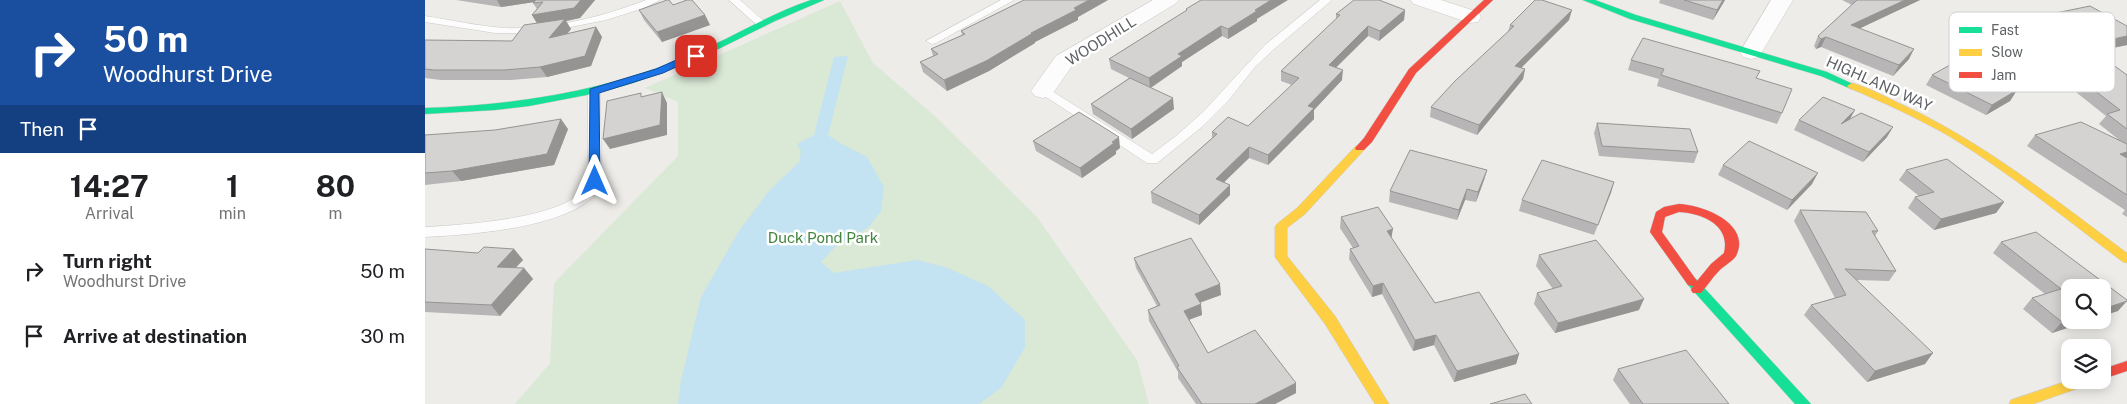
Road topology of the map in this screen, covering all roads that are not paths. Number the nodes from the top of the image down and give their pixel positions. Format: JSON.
{"nodes":[{"id":1,"x":655,"y":0,"type":"edge"},
{"id":2,"x":734,"y":0,"type":"edge"},
{"id":3,"x":819,"y":0,"type":"edge"},
{"id":4,"x":1009,"y":0,"type":"edge"},
{"id":5,"x":1169,"y":0,"type":"edge"},
{"id":6,"x":1327,"y":0,"type":"edge"},
{"id":7,"x":1421,"y":0,"type":"edge"},
{"id":8,"x":1489,"y":0,"type":"edge"},
{"id":9,"x":1587,"y":0,"type":"edge"},
{"id":10,"x":1782,"y":0,"type":"edge"},
{"id":11,"x":1470,"y":17,"type":"junction"},
{"id":12,"x":425,"y":19,"type":"edge"},
{"id":13,"x":762,"y":24,"type":"junction"},
{"id":14,"x":932,"y":41,"type":"dead end"},
{"id":15,"x":1751,"y":52,"type":"junction"},
{"id":16,"x":594,"y":91,"type":"junction"},
{"id":17,"x":1043,"y":91,"type":"joint"},
{"id":18,"x":425,"y":111,"type":"edge"},
{"id":19,"x":425,"y":232,"type":"edge"},
{"id":20,"x":2127,"y":259,"type":"edge"},
{"id":21,"x":1697,"y":290,"type":"junction"},
{"id":22,"x":2127,"y":366,"type":"edge"},
{"id":23,"x":2111,"y":371,"type":"edge"},
{"id":24,"x":2061,"y":388,"type":"edge"},
{"id":25,"x":1382,"y":404,"type":"edge"},
{"id":26,"x":1804,"y":404,"type":"edge"},
{"id":27,"x":2015,"y":404,"type":"edge"}],
"edges":[{"from":1,"to":12,"type":"lane"},
{"from":2,"to":13,"type":"lane"},
{"from":3,"to":13,"type":"street"},
{"from":4,"to":14,"type":"lane"},
{"from":5,"to":17,"type":"street","name":"WOODHILL"},
{"from":6,"to":17,"type":"lane"},
{"from":7,"to":11,"type":"street"},
{"from":8,"to":11,"type":"street"},
{"from":9,"to":15,"type":"street","name":"HIGHLAND WAY"},
{"from":10,"to":15,"type":"street"},
{"from":11,"to":25,"type":"street"},
{"from":13,"to":16,"type":"street"},
{"from":15,"to":20,"type":"street","name":"HIGHLAND WAY"},
{"from":16,"to":18,"type":"street"},
{"from":16,"to":19,"type":"lane"},
{"from":21,"to":21,"type":"street"},
{"from":21,"to":26,"type":"street"},
{"from":22,"to":23,"type":"street"},
{"from":24,"to":27,"type":"street"}]}
